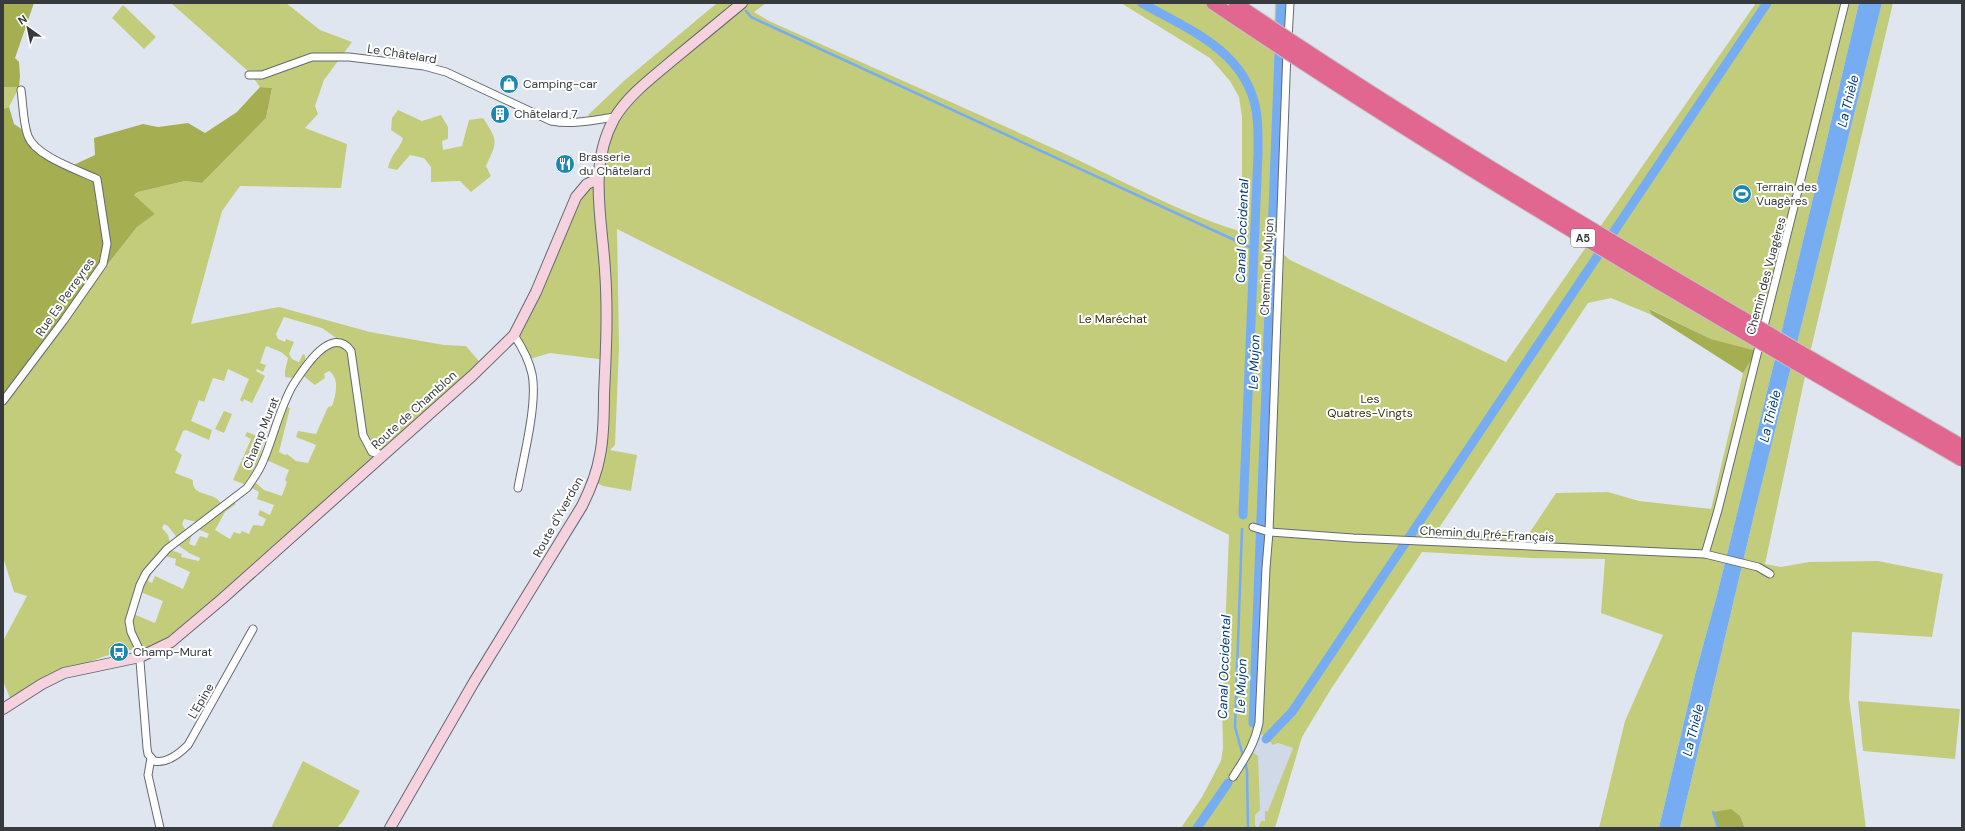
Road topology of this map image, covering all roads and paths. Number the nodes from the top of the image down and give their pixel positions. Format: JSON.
{"nodes":[{"id":1,"x":742,"y":3,"type":"edge"},
{"id":2,"x":1213,"y":3,"type":"edge"},
{"id":3,"x":1234,"y":3,"type":"edge"},
{"id":4,"x":1290,"y":3,"type":"edge"},
{"id":5,"x":1845,"y":3,"type":"edge"},
{"id":6,"x":249,"y":75,"type":"dead end"},
{"id":7,"x":21,"y":90,"type":"dead end"},
{"id":8,"x":615,"y":117,"type":"junction"},
{"id":9,"x":598,"y":179,"type":"junction"},
{"id":10,"x":514,"y":335,"type":"junction"},
{"id":11,"x":3,"y":400,"type":"edge"},
{"id":12,"x":1962,"y":446,"type":"edge"},
{"id":13,"x":383,"y":455,"type":"junction"},
{"id":14,"x":1962,"y":460,"type":"edge"},
{"id":15,"x":518,"y":488,"type":"dead end"},
{"id":16,"x":1253,"y":527,"type":"dead end"},
{"id":17,"x":1269,"y":532,"type":"junction"},
{"id":18,"x":1708,"y":555,"type":"junction"},
{"id":19,"x":1770,"y":574,"type":"dead end"},
{"id":20,"x":253,"y":629,"type":"dead end"},
{"id":21,"x":140,"y":656,"type":"junction"},
{"id":22,"x":3,"y":709,"type":"edge"},
{"id":23,"x":151,"y":758,"type":"junction"},
{"id":24,"x":1233,"y":777,"type":"dead end"},
{"id":25,"x":160,"y":828,"type":"edge"},
{"id":26,"x":390,"y":828,"type":"edge"}],
"edges":[{"from":1,"to":8,"type":"main road"},
{"from":2,"to":14,"type":"highway","number":"A5","bridge":true},
{"from":3,"to":12,"type":"highway","number":"A5","bridge":true},
{"from":4,"to":17,"type":"street","name":"Chemin du Mujon"},
{"from":5,"to":18,"type":"street","name":"Chemin des Vuagères"},
{"from":6,"to":8,"type":"street","name":"Le Châtelard"},
{"from":7,"to":11,"type":"street","name":"Rue Es Perreyres"},
{"from":8,"to":9,"type":"main road"},
{"from":9,"to":10,"type":"main road","name":"Route de Chamblon"},
{"from":9,"to":26,"type":"main road","name":"Route d'Yverdon"},
{"from":10,"to":13,"type":"main road","name":"Route de Chamblon"},
{"from":10,"to":15,"type":"street"},
{"from":13,"to":21,"type":"main road","name":"Route de Chamblon"},
{"from":13,"to":21,"type":"street","name":"Champ Murat"},
{"from":16,"to":17,"type":"street","name":"Chemin du Pré-Français"},
{"from":17,"to":18,"type":"street","name":"Chemin du Pré-Français"},
{"from":17,"to":24,"type":"street","name":"Chemin du Mujon"},
{"from":18,"to":19,"type":"street","name":"Chemin du Pré-Français"},
{"from":20,"to":23,"type":"street","name":"L'Epine"},
{"from":21,"to":22,"type":"main road","name":"Route de Chamblon"},
{"from":21,"to":23,"type":"street"},
{"from":23,"to":25,"type":"street"}]}
